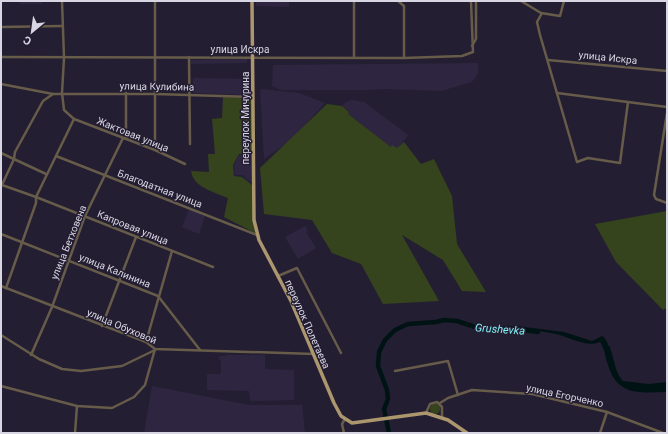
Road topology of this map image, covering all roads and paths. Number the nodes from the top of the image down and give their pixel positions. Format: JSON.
{"nodes":[{"id":1,"x":62,"y":1,"type":"edge"},
{"id":2,"x":155,"y":1,"type":"edge"},
{"id":3,"x":252,"y":1,"type":"edge"},
{"id":4,"x":354,"y":1,"type":"edge"},
{"id":5,"x":398,"y":1,"type":"edge"},
{"id":6,"x":404,"y":1,"type":"edge"},
{"id":7,"x":471,"y":1,"type":"edge"},
{"id":8,"x":476,"y":1,"type":"edge"},
{"id":9,"x":521,"y":1,"type":"edge"},
{"id":10,"x":564,"y":1,"type":"edge"},
{"id":11,"x":404,"y":6,"type":"junction"},
{"id":12,"x":542,"y":13,"type":"junction"},
{"id":13,"x":63,"y":26,"type":"junction"},
{"id":14,"x":1,"y":27,"type":"edge"},
{"id":15,"x":472,"y":46,"type":"junction"},
{"id":16,"x":1,"y":57,"type":"edge"},
{"id":17,"x":155,"y":57,"type":"junction"},
{"id":18,"x":189,"y":57,"type":"junction"},
{"id":19,"x":354,"y":57,"type":"junction"},
{"id":20,"x":64,"y":58,"type":"junction"},
{"id":21,"x":253,"y":58,"type":"junction"},
{"id":22,"x":404,"y":58,"type":"junction"},
{"id":23,"x":548,"y":60,"type":"junction"},
{"id":24,"x":667,"y":71,"type":"edge"},
{"id":25,"x":1,"y":84,"type":"edge"},
{"id":26,"x":62,"y":93,"type":"junction"},
{"id":27,"x":557,"y":93,"type":"junction"},
{"id":28,"x":53,"y":94,"type":"junction"},
{"id":29,"x":126,"y":94,"type":"junction"},
{"id":30,"x":155,"y":94,"type":"junction"},
{"id":31,"x":189,"y":95,"type":"junction"},
{"id":32,"x":253,"y":97,"type":"junction"},
{"id":33,"x":628,"y":102,"type":"junction"},
{"id":34,"x":667,"y":107,"type":"edge"},
{"id":35,"x":667,"y":113,"type":"edge"},
{"id":36,"x":74,"y":119,"type":"junction"},
{"id":37,"x":125,"y":138,"type":"junction"},
{"id":38,"x":190,"y":144,"type":"dead end"},
{"id":39,"x":155,"y":150,"type":"junction"},
{"id":40,"x":1,"y":153,"type":"edge"},
{"id":41,"x":56,"y":156,"type":"junction"},
{"id":42,"x":14,"y":159,"type":"junction"},
{"id":43,"x":185,"y":164,"type":"dead end"},
{"id":44,"x":46,"y":174,"type":"junction"},
{"id":45,"x":106,"y":175,"type":"junction"},
{"id":46,"x":2,"y":186,"type":"edge"},
{"id":47,"x":36,"y":197,"type":"junction"},
{"id":48,"x":667,"y":202,"type":"edge"},
{"id":49,"x":85,"y":216,"type":"junction"},
{"id":50,"x":1,"y":234,"type":"edge"},
{"id":51,"x":258,"y":235,"type":"junction"},
{"id":52,"x":136,"y":237,"type":"junction"},
{"id":53,"x":22,"y":242,"type":"junction"},
{"id":54,"x":172,"y":251,"type":"junction"},
{"id":55,"x":68,"y":260,"type":"junction"},
{"id":56,"x":212,"y":267,"type":"dead end"},
{"id":57,"x":278,"y":276,"type":"junction"},
{"id":58,"x":120,"y":281,"type":"junction"},
{"id":59,"x":1,"y":286,"type":"edge"},
{"id":60,"x":6,"y":288,"type":"junction"},
{"id":61,"x":158,"y":296,"type":"junction"},
{"id":62,"x":52,"y":307,"type":"junction"},
{"id":63,"x":102,"y":326,"type":"junction"},
{"id":64,"x":1,"y":335,"type":"edge"},
{"id":65,"x":146,"y":342,"type":"junction"},
{"id":66,"x":156,"y":350,"type":"junction"},
{"id":67,"x":201,"y":351,"type":"junction"},
{"id":68,"x":341,"y":353,"type":"dead end"},
{"id":69,"x":314,"y":354,"type":"junction"},
{"id":70,"x":31,"y":355,"type":"junction"},
{"id":71,"x":395,"y":371,"type":"dead end"},
{"id":72,"x":1,"y":386,"type":"edge"},
{"id":73,"x":458,"y":395,"type":"junction"},
{"id":74,"x":440,"y":403,"type":"junction"},
{"id":75,"x":77,"y":406,"type":"junction"},
{"id":76,"x":608,"y":412,"type":"junction"},
{"id":77,"x":426,"y":413,"type":"junction"},
{"id":78,"x":442,"y":417,"type":"junction"},
{"id":79,"x":345,"y":420,"type":"junction"},
{"id":80,"x":75,"y":433,"type":"edge"},
{"id":81,"x":344,"y":433,"type":"edge"},
{"id":82,"x":466,"y":433,"type":"edge"},
{"id":83,"x":600,"y":433,"type":"edge"},
{"id":84,"x":662,"y":433,"type":"edge"}],
"edges":[{"from":1,"to":13,"type":"street"},
{"from":2,"to":17,"type":"street"},
{"from":3,"to":21,"type":"main road","name":"переулок Мичурина"},
{"from":4,"to":19,"type":"street"},
{"from":5,"to":11,"type":"street"},
{"from":6,"to":11,"type":"street"},
{"from":7,"to":15,"type":"street"},
{"from":8,"to":15,"type":"street"},
{"from":9,"to":12,"type":"street"},
{"from":10,"to":12,"type":"street"},
{"from":11,"to":22,"type":"street"},
{"from":12,"to":23,"type":"street"},
{"from":13,"to":14,"type":"street"},
{"from":13,"to":20,"type":"street"},
{"from":15,"to":22,"type":"street","name":"улица Искра"},
{"from":16,"to":20,"type":"street","name":"улица Искра"},
{"from":17,"to":18,"type":"street","name":"улица Искра"},
{"from":17,"to":20,"type":"street","name":"улица Искра"},
{"from":17,"to":30,"type":"street"},
{"from":18,"to":21,"type":"street","name":"улица Искра"},
{"from":18,"to":31,"type":"street"},
{"from":19,"to":21,"type":"street","name":"улица Искра"},
{"from":19,"to":22,"type":"street","name":"улица Искра"},
{"from":20,"to":26,"type":"street"},
{"from":21,"to":32,"type":"main road","name":"переулок Мичурина"},
{"from":23,"to":24,"type":"street","name":"улица Искра"},
{"from":23,"to":27,"type":"street"},
{"from":25,"to":28,"type":"street"},
{"from":26,"to":28,"type":"street","name":"улица Кулибина"},
{"from":26,"to":29,"type":"street","name":"улица Кулибина"},
{"from":26,"to":36,"type":"street"},
{"from":27,"to":33,"type":"street"},
{"from":27,"to":33,"type":"street"},
{"from":28,"to":42,"type":"street"},
{"from":29,"to":30,"type":"street","name":"улица Кулибина"},
{"from":29,"to":37,"type":"street"},
{"from":30,"to":31,"type":"street","name":"улица Кулибина"},
{"from":30,"to":39,"type":"street"},
{"from":31,"to":32,"type":"street","name":"улица Кулибина"},
{"from":31,"to":38,"type":"street"},
{"from":32,"to":51,"type":"main road","name":"переулок Мичурина"},
{"from":33,"to":34,"type":"street"},
{"from":35,"to":48,"type":"street"},
{"from":36,"to":37,"type":"street","name":"Жактовая улица"},
{"from":36,"to":41,"type":"street"},
{"from":37,"to":39,"type":"street","name":"Жактовая улица"},
{"from":37,"to":45,"type":"street","name":"улица Бетховена"},
{"from":39,"to":43,"type":"street","name":"Жактовая улица"},
{"from":40,"to":42,"type":"street"},
{"from":41,"to":44,"type":"street"},
{"from":41,"to":45,"type":"street","name":"Благодатная улица"},
{"from":42,"to":44,"type":"street"},
{"from":42,"to":46,"type":"street"},
{"from":44,"to":47,"type":"street"},
{"from":45,"to":49,"type":"street","name":"улица Бетховена"},
{"from":45,"to":51,"type":"street","name":"Благодатная улица"},
{"from":46,"to":47,"type":"street","name":"Капровая улица"},
{"from":47,"to":49,"type":"street","name":"Капровая улица"},
{"from":47,"to":53,"type":"street"},
{"from":49,"to":52,"type":"street","name":"Капровая улица"},
{"from":49,"to":55,"type":"street","name":"улица Бетховена"},
{"from":50,"to":53,"type":"street","name":"улица Калинина"},
{"from":51,"to":57,"type":"main road","name":"переулок Полетаева"},
{"from":52,"to":54,"type":"street","name":"Капровая улица"},
{"from":52,"to":58,"type":"street"},
{"from":53,"to":55,"type":"street","name":"улица Калинина"},
{"from":53,"to":60,"type":"street"},
{"from":54,"to":56,"type":"street","name":"Капровая улица"},
{"from":54,"to":61,"type":"street"},
{"from":55,"to":58,"type":"street","name":"улица Калинина"},
{"from":55,"to":62,"type":"street","name":"улица Бетховена"},
{"from":57,"to":68,"type":"street"},
{"from":57,"to":69,"type":"main road","name":"переулок Полетаева"},
{"from":58,"to":61,"type":"street","name":"улица Калинина"},
{"from":58,"to":63,"type":"street"},
{"from":59,"to":60,"type":"street","name":"улица Обуховой"},
{"from":60,"to":62,"type":"street","name":"улица Обуховой"},
{"from":61,"to":65,"type":"street"},
{"from":61,"to":67,"type":"street","name":"улица Калинина"},
{"from":62,"to":63,"type":"street","name":"улица Обуховой"},
{"from":62,"to":70,"type":"street","name":"улица Бетховена"},
{"from":63,"to":65,"type":"street","name":"улица Обуховой"},
{"from":64,"to":70,"type":"street"},
{"from":65,"to":66,"type":"street","name":"улица Обуховой"},
{"from":66,"to":67,"type":"street","name":"улица Обуховой"},
{"from":66,"to":70,"type":"street"},
{"from":66,"to":75,"type":"street"},
{"from":67,"to":69,"type":"street","name":"улица Обуховой"},
{"from":69,"to":79,"type":"main road","name":"переулок Полетаева"},
{"from":71,"to":73,"type":"street"},
{"from":72,"to":75,"type":"street"},
{"from":73,"to":74,"type":"street","name":"улица Егорченко"},
{"from":73,"to":76,"type":"street","name":"улица Егорченко"},
{"from":74,"to":77,"type":"street","name":"улица Егорченко"},
{"from":74,"to":78,"type":"street"},
{"from":75,"to":80,"type":"street"},
{"from":76,"to":83,"type":"street"},
{"from":76,"to":84,"type":"street","name":"улица Егорченко"},
{"from":77,"to":78,"type":"main road"},
{"from":77,"to":79,"type":"main road"},
{"from":78,"to":82,"type":"main road"},
{"from":79,"to":81,"type":"street"}]}
